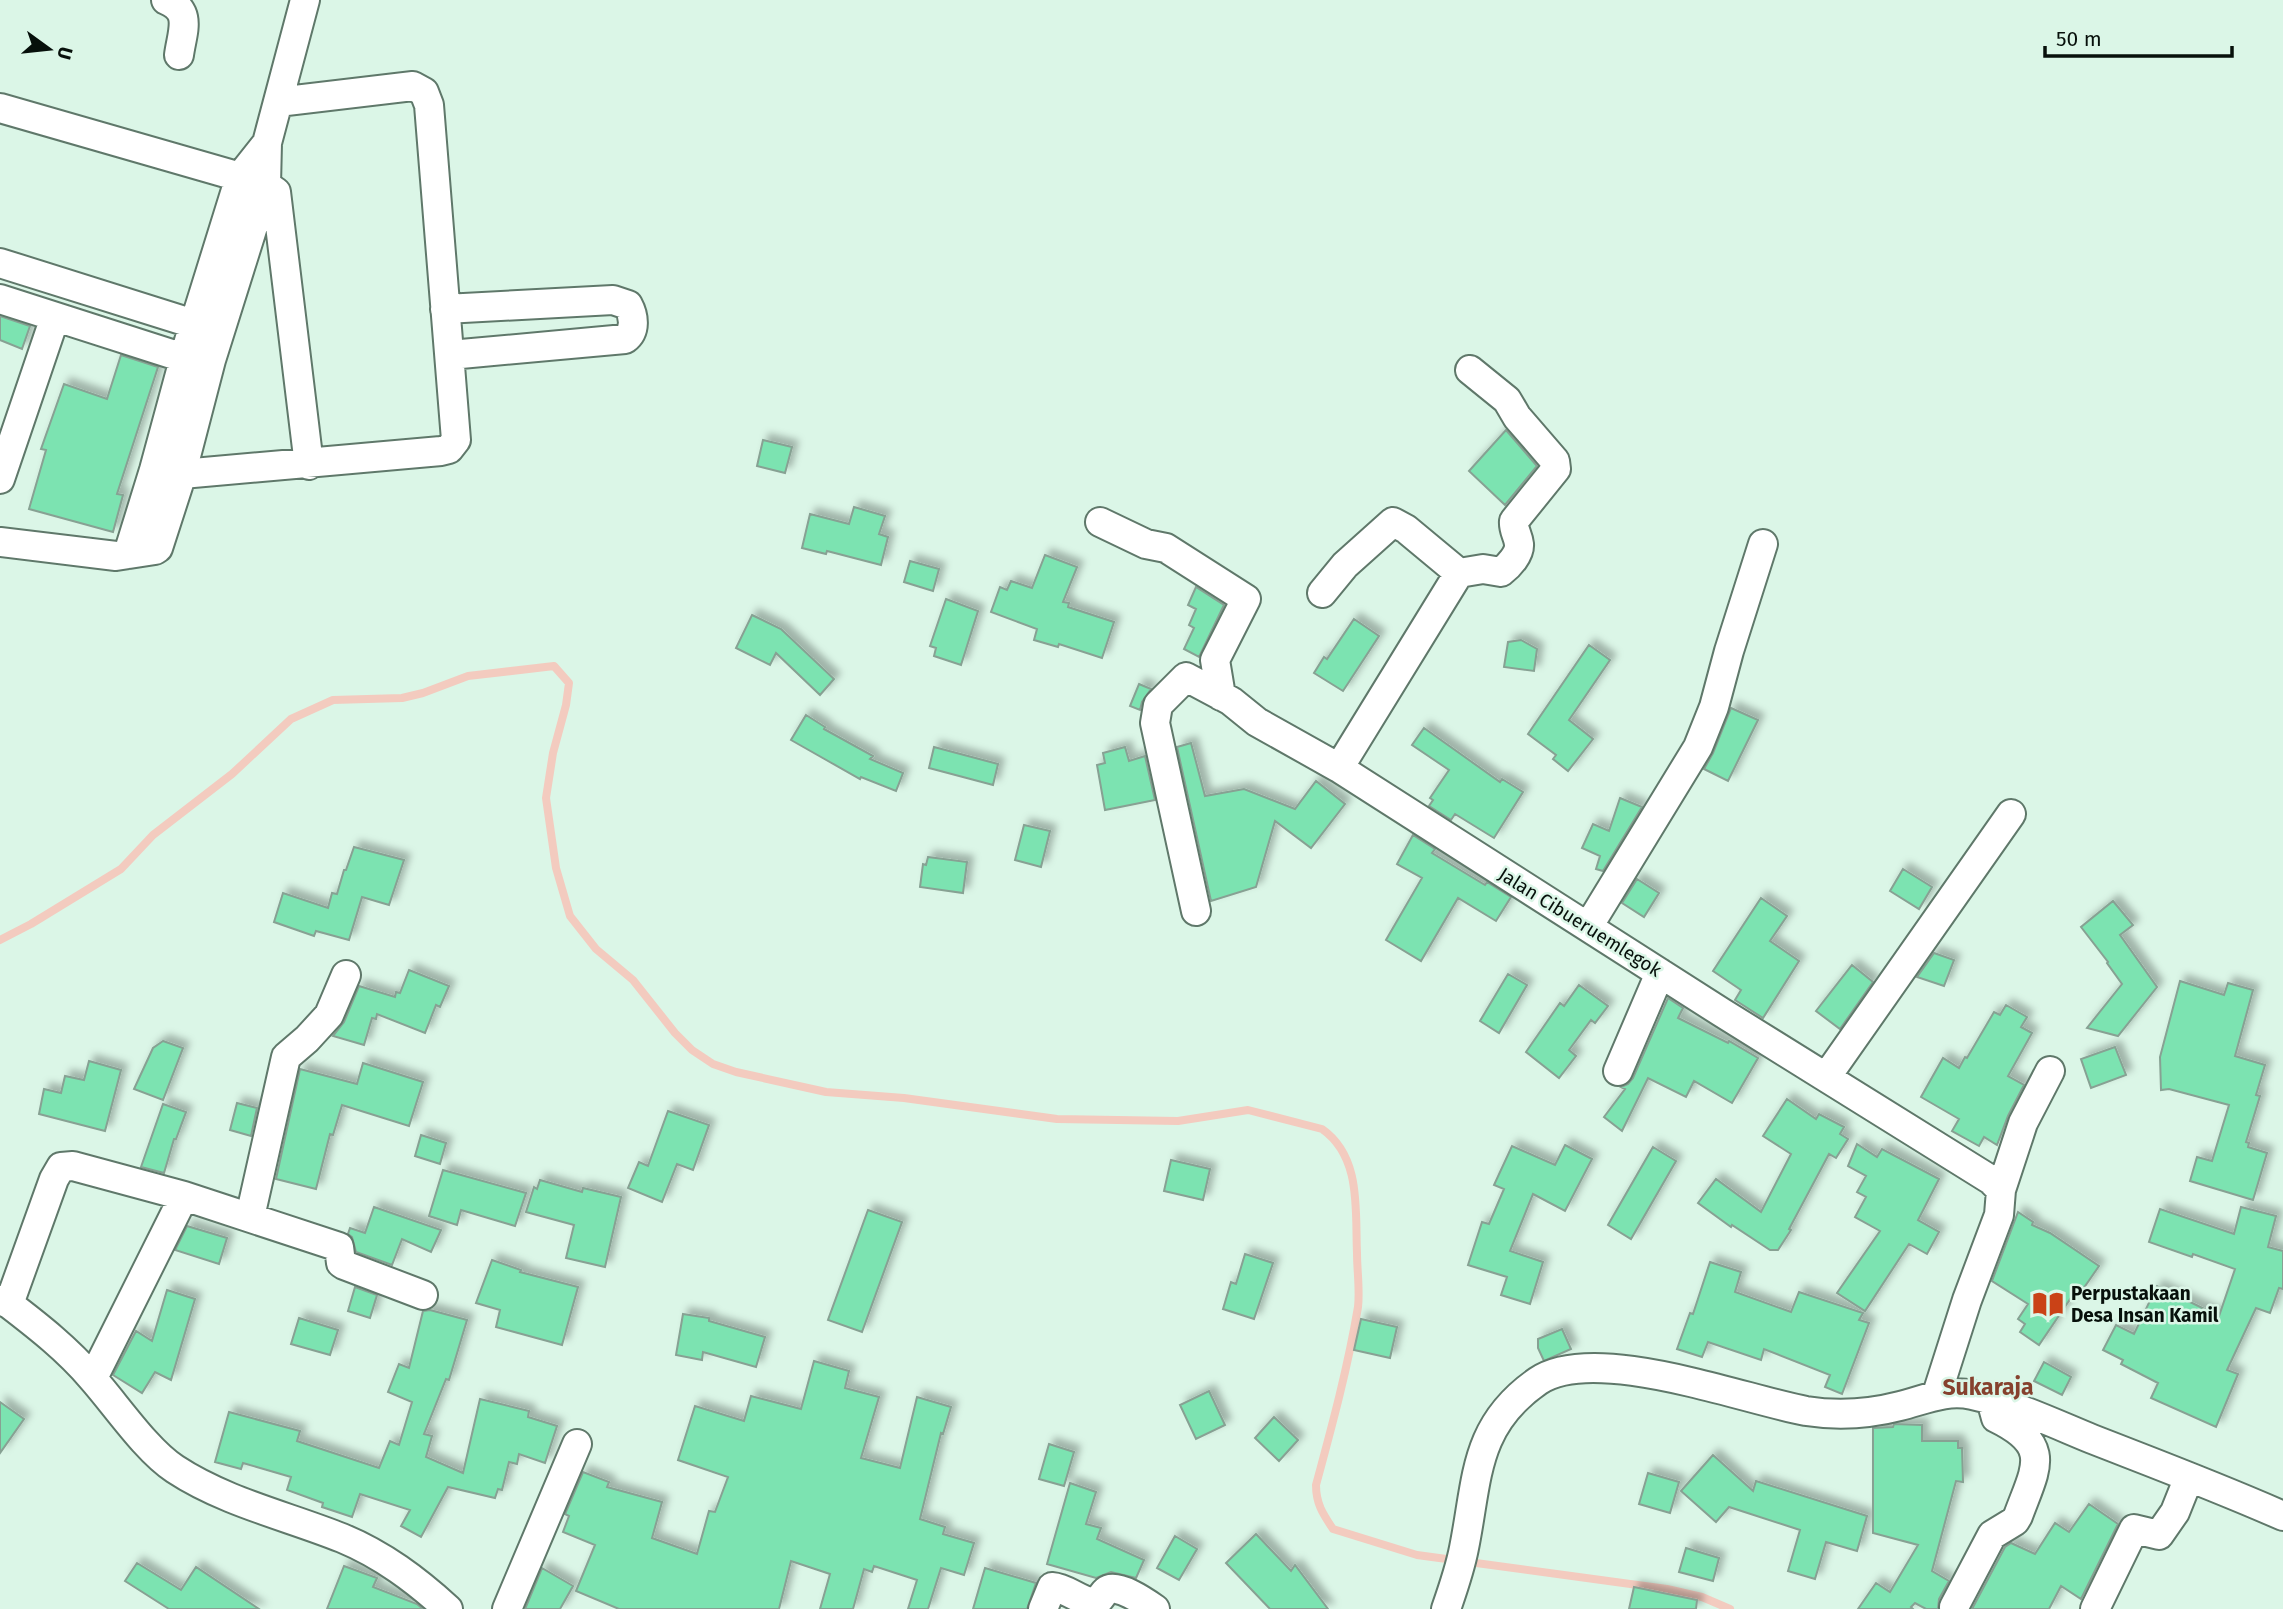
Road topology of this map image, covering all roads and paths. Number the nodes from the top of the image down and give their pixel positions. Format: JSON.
{"nodes":[{"id":1,"x":166,"y":0,"type":"edge"},
{"id":2,"x":305,"y":0,"type":"edge"},
{"id":3,"x":179,"y":55,"type":"dead end"},
{"id":4,"x":278,"y":102,"type":"junction"},
{"id":5,"x":0,"y":108,"type":"edge"},
{"id":6,"x":253,"y":181,"type":"junction"},
{"id":7,"x":0,"y":263,"type":"edge"},
{"id":8,"x":0,"y":299,"type":"edge"},
{"id":9,"x":445,"y":309,"type":"junction"},
{"id":10,"x":55,"y":317,"type":"junction"},
{"id":11,"x":194,"y":324,"type":"junction"},
{"id":12,"x":450,"y":355,"type":"junction"},
{"id":13,"x":184,"y":358,"type":"junction"},
{"id":14,"x":1470,"y":370,"type":"dead end"},
{"id":15,"x":309,"y":464,"type":"junction"},
{"id":16,"x":182,"y":474,"type":"junction"},
{"id":17,"x":0,"y":479,"type":"edge"},
{"id":18,"x":1100,"y":522,"type":"dead end"},
{"id":19,"x":0,"y":542,"type":"edge"},
{"id":20,"x":1763,"y":544,"type":"dead end"},
{"id":21,"x":128,"y":554,"type":"junction"},
{"id":22,"x":1459,"y":573,"type":"junction"},
{"id":23,"x":1322,"y":593,"type":"dead end"},
{"id":24,"x":1222,"y":696,"type":"junction"},
{"id":25,"x":1339,"y":768,"type":"junction"},
{"id":26,"x":2011,"y":814,"type":"dead end"},
{"id":27,"x":1196,"y":911,"type":"dead end"},
{"id":28,"x":1588,"y":927,"type":"junction"},
{"id":29,"x":1660,"y":973,"type":"junction"},
{"id":30,"x":346,"y":975,"type":"dead end"},
{"id":31,"x":1618,"y":1071,"type":"dead end"},
{"id":32,"x":2050,"y":1071,"type":"dead end"},
{"id":33,"x":1827,"y":1076,"type":"junction"},
{"id":34,"x":2001,"y":1190,"type":"junction"},
{"id":35,"x":184,"y":1196,"type":"junction"},
{"id":36,"x":250,"y":1217,"type":"junction"},
{"id":37,"x":423,"y":1295,"type":"dead end"},
{"id":38,"x":4,"y":1302,"type":"edge"},
{"id":39,"x":93,"y":1378,"type":"junction"},
{"id":40,"x":1937,"y":1394,"type":"junction"},
{"id":41,"x":1993,"y":1401,"type":"junction"},
{"id":42,"x":577,"y":1444,"type":"dead end"},
{"id":43,"x":2189,"y":1477,"type":"junction"},
{"id":44,"x":2283,"y":1516,"type":"edge"},
{"id":45,"x":1954,"y":1607,"type":"edge"},
{"id":46,"x":448,"y":1609,"type":"edge"},
{"id":47,"x":507,"y":1609,"type":"edge"},
{"id":48,"x":1043,"y":1609,"type":"edge"},
{"id":49,"x":1155,"y":1609,"type":"edge"},
{"id":50,"x":1446,"y":1609,"type":"edge"},
{"id":51,"x":2095,"y":1609,"type":"edge"}],
"edges":[{"from":1,"to":3,"type":"street"},
{"from":2,"to":4,"type":"street"},
{"from":4,"to":6,"type":"street"},
{"from":4,"to":9,"type":"street"},
{"from":5,"to":6,"type":"street"},
{"from":6,"to":11,"type":"street"},
{"from":6,"to":15,"type":"street"},
{"from":6,"to":16,"type":"street"},
{"from":7,"to":11,"type":"street"},
{"from":8,"to":10,"type":"street"},
{"from":9,"to":12,"type":"street"},
{"from":9,"to":12,"type":"street"},
{"from":10,"to":13,"type":"street"},
{"from":10,"to":17,"type":"street"},
{"from":11,"to":13,"type":"street"},
{"from":12,"to":15,"type":"street"},
{"from":13,"to":21,"type":"street"},
{"from":14,"to":22,"type":"street"},
{"from":15,"to":16,"type":"street"},
{"from":16,"to":21,"type":"street"},
{"from":18,"to":24,"type":"street"},
{"from":19,"to":21,"type":"street"},
{"from":20,"to":28,"type":"street"},
{"from":22,"to":23,"type":"street"},
{"from":22,"to":25,"type":"street"},
{"from":24,"to":25,"type":"street","name":"Jalan Cibueruemlegok"},
{"from":24,"to":27,"type":"street","name":"Jalan Cibueruemlegok"},
{"from":25,"to":28,"type":"street","name":"Jalan Cibueruemlegok"},
{"from":26,"to":33,"type":"street"},
{"from":28,"to":29,"type":"street","name":"Jalan Cibueruemlegok"},
{"from":29,"to":31,"type":"street"},
{"from":29,"to":33,"type":"street","name":"Jalan Cibueruemlegok"},
{"from":30,"to":36,"type":"street"},
{"from":32,"to":34,"type":"street"},
{"from":33,"to":34,"type":"street","name":"Jalan Cibueruemlegok"},
{"from":34,"to":40,"type":"street"},
{"from":35,"to":36,"type":"street"},
{"from":35,"to":38,"type":"street"},
{"from":35,"to":39,"type":"street"},
{"from":36,"to":37,"type":"street"},
{"from":38,"to":39,"type":"street"},
{"from":39,"to":46,"type":"street"},
{"from":40,"to":41,"type":"street"},
{"from":40,"to":50,"type":"street"},
{"from":41,"to":43,"type":"street"},
{"from":41,"to":45,"type":"street"},
{"from":42,"to":47,"type":"street"},
{"from":43,"to":44,"type":"street"},
{"from":43,"to":51,"type":"street"},
{"from":48,"to":49,"type":"street"}]}
